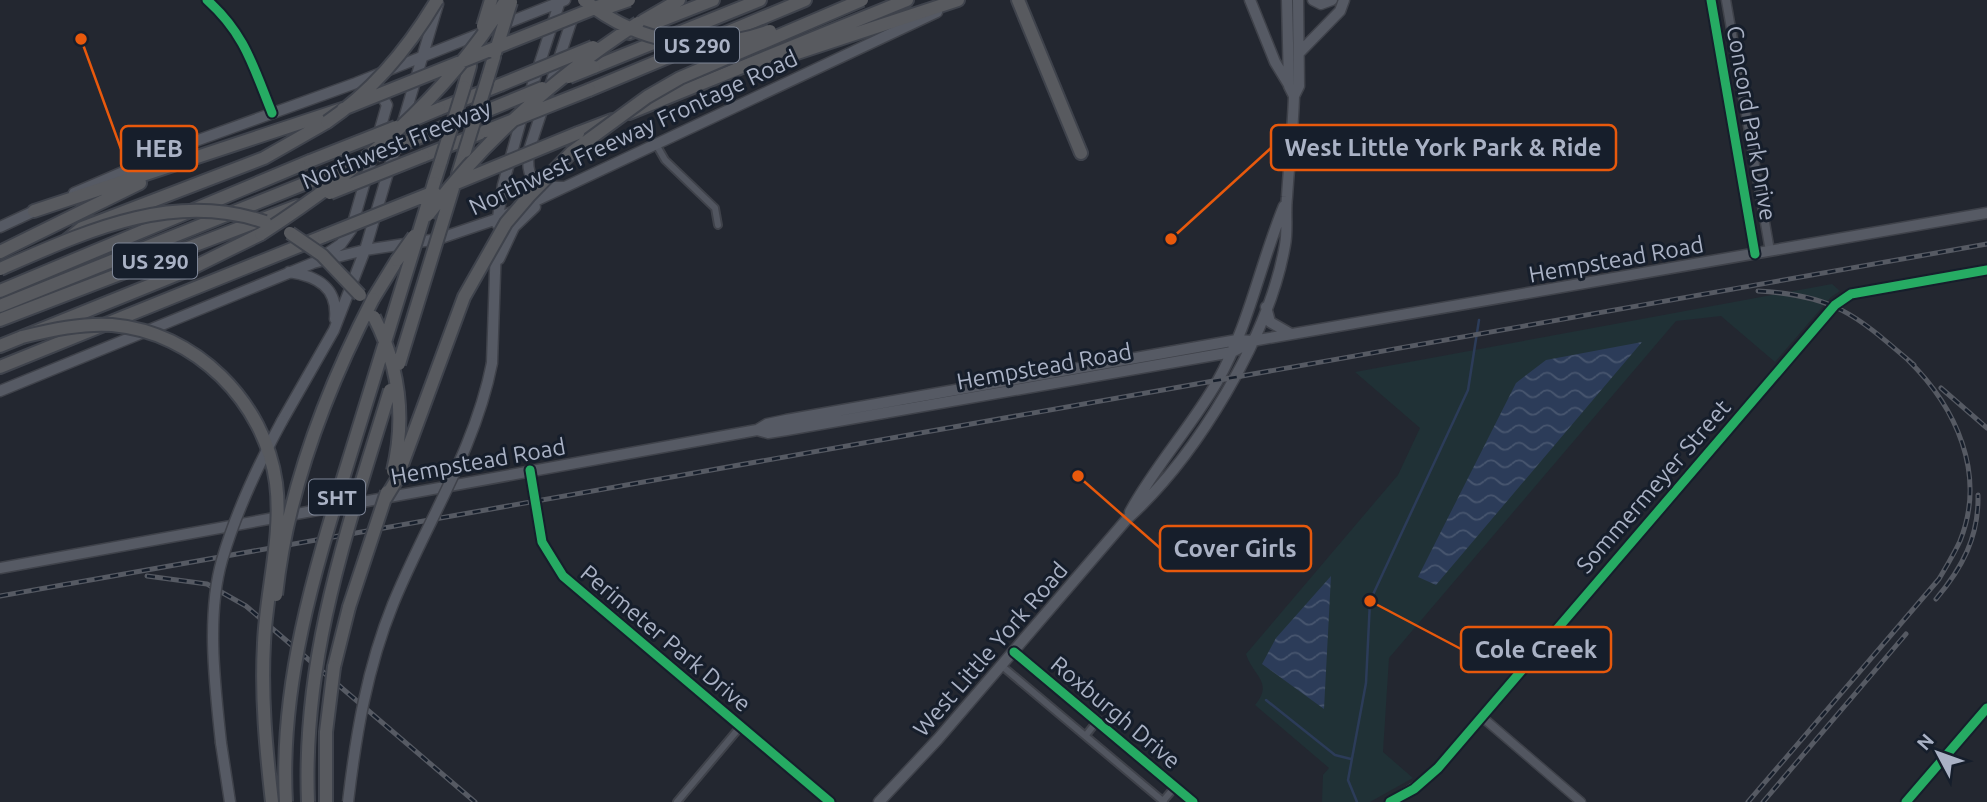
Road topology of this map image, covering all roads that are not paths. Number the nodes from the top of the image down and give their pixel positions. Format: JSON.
{"nodes":[{"id":1,"x":206,"y":0,"type":"edge"},
{"id":2,"x":438,"y":0,"type":"edge"},
{"id":3,"x":491,"y":0,"type":"edge"},
{"id":4,"x":506,"y":0,"type":"edge"},
{"id":5,"x":512,"y":0,"type":"edge"},
{"id":6,"x":586,"y":0,"type":"edge"},
{"id":7,"x":615,"y":0,"type":"edge"},
{"id":8,"x":629,"y":0,"type":"edge"},
{"id":9,"x":679,"y":0,"type":"edge"},
{"id":10,"x":713,"y":0,"type":"edge"},
{"id":11,"x":760,"y":0,"type":"edge"},
{"id":12,"x":805,"y":0,"type":"edge"},
{"id":13,"x":862,"y":0,"type":"edge"},
{"id":14,"x":907,"y":0,"type":"edge"},
{"id":15,"x":959,"y":0,"type":"edge"},
{"id":16,"x":1018,"y":0,"type":"edge"},
{"id":17,"x":1023,"y":0,"type":"edge"},
{"id":18,"x":1250,"y":0,"type":"edge"},
{"id":19,"x":1287,"y":0,"type":"edge"},
{"id":20,"x":1298,"y":0,"type":"edge"},
{"id":21,"x":1313,"y":0,"type":"edge"},
{"id":22,"x":1332,"y":0,"type":"edge"},
{"id":23,"x":1344,"y":0,"type":"edge"},
{"id":24,"x":1711,"y":0,"type":"edge"},
{"id":25,"x":1726,"y":0,"type":"edge"},
{"id":26,"x":562,"y":1,"type":"edge"},
{"id":27,"x":831,"y":14,"type":"junction"},
{"id":28,"x":519,"y":39,"type":"junction"},
{"id":29,"x":1040,"y":51,"type":"junction"},
{"id":30,"x":1299,"y":53,"type":"junction"},
{"id":31,"x":422,"y":57,"type":"junction"},
{"id":32,"x":356,"y":83,"type":"junction"},
{"id":33,"x":698,"y":86,"type":"junction"},
{"id":34,"x":1289,"y":86,"type":"junction"},
{"id":35,"x":1294,"y":96,"type":"junction"},
{"id":36,"x":1744,"y":97,"type":"junction"},
{"id":37,"x":1728,"y":100,"type":"junction"},
{"id":38,"x":272,"y":113,"type":"junction"},
{"id":39,"x":657,"y":146,"type":"junction"},
{"id":40,"x":181,"y":163,"type":"junction"},
{"id":41,"x":571,"y":187,"type":"junction"},
{"id":42,"x":545,"y":198,"type":"junction"},
{"id":43,"x":1286,"y":199,"type":"junction"},
{"id":44,"x":34,"y":211,"type":"junction"},
{"id":45,"x":1987,"y":213,"type":"edge"},
{"id":46,"x":497,"y":219,"type":"junction"},
{"id":47,"x":718,"y":225,"type":"dead end"},
{"id":48,"x":0,"y":227,"type":"edge"},
{"id":49,"x":64,"y":242,"type":"junction"},
{"id":50,"x":365,"y":250,"type":"junction"},
{"id":51,"x":1770,"y":251,"type":"junction"},
{"id":52,"x":0,"y":252,"type":"edge"},
{"id":53,"x":1755,"y":254,"type":"junction"},
{"id":54,"x":313,"y":263,"type":"junction"},
{"id":55,"x":0,"y":269,"type":"edge"},
{"id":56,"x":495,"y":270,"type":"junction"},
{"id":57,"x":1987,"y":270,"type":"edge"},
{"id":58,"x":288,"y":272,"type":"junction"},
{"id":59,"x":0,"y":291,"type":"edge"},
{"id":60,"x":0,"y":306,"type":"edge"},
{"id":61,"x":1266,"y":307,"type":"junction"},
{"id":62,"x":0,"y":320,"type":"edge"},
{"id":63,"x":334,"y":330,"type":"junction"},
{"id":64,"x":1292,"y":335,"type":"junction"},
{"id":65,"x":22,"y":337,"type":"junction"},
{"id":66,"x":1237,"y":340,"type":"junction"},
{"id":67,"x":1252,"y":341,"type":"junction"},
{"id":68,"x":0,"y":346,"type":"edge"},
{"id":69,"x":1232,"y":352,"type":"junction"},
{"id":70,"x":33,"y":355,"type":"junction"},
{"id":71,"x":0,"y":367,"type":"edge"},
{"id":72,"x":0,"y":375,"type":"edge"},
{"id":73,"x":0,"y":391,"type":"edge"},
{"id":74,"x":757,"y":430,"type":"junction"},
{"id":75,"x":530,"y":470,"type":"junction"},
{"id":76,"x":385,"y":499,"type":"junction"},
{"id":77,"x":1127,"y":519,"type":"junction"},
{"id":78,"x":0,"y":568,"type":"edge"},
{"id":79,"x":1014,"y":652,"type":"junction"},
{"id":80,"x":1002,"y":666,"type":"junction"},
{"id":81,"x":1987,"y":708,"type":"edge"},
{"id":82,"x":1482,"y":717,"type":"junction"},
{"id":83,"x":1098,"y":720,"type":"junction"},
{"id":84,"x":740,"y":727,"type":"junction"},
{"id":85,"x":1086,"y":735,"type":"junction"},
{"id":86,"x":1175,"y":787,"type":"junction"},
{"id":87,"x":272,"y":797,"type":"edge"},
{"id":88,"x":230,"y":802,"type":"edge"},
{"id":89,"x":286,"y":802,"type":"edge"},
{"id":90,"x":308,"y":802,"type":"edge"},
{"id":91,"x":326,"y":802,"type":"edge"},
{"id":92,"x":348,"y":802,"type":"edge"},
{"id":93,"x":677,"y":802,"type":"edge"},
{"id":94,"x":830,"y":802,"type":"edge"},
{"id":95,"x":880,"y":802,"type":"edge"},
{"id":96,"x":1163,"y":802,"type":"edge"},
{"id":97,"x":1193,"y":802,"type":"edge"},
{"id":98,"x":1390,"y":802,"type":"edge"},
{"id":99,"x":1581,"y":802,"type":"edge"},
{"id":100,"x":1906,"y":802,"type":"edge"}],
"edges":[{"from":1,"to":38,"type":"street"},
{"from":2,"to":31,"type":"main road"},
{"from":2,"to":49,"type":"highway","bridge":true},
{"from":3,"to":89,"type":"highway","number":"SHT","bridge":true},
{"from":4,"to":65,"type":"highway","bridge":true},
{"from":5,"to":90,"type":"highway","number":"SHT","bridge":true},
{"from":6,"to":27,"type":"highway","bridge":true},
{"from":6,"to":41,"type":"main road"},
{"from":7,"to":28,"type":"highway","bridge":true},
{"from":8,"to":28,"type":"highway","bridge":true},
{"from":9,"to":87,"type":"highway","bridge":true},
{"from":10,"to":59,"type":"highway","name":"Northwest Freeway","number":"US 290","bridge":true},
{"from":11,"to":60,"type":"highway","bridge":true},
{"from":12,"to":62,"type":"highway","name":"Northwest Freeway","number":"US 290","bridge":true},
{"from":13,"to":27,"type":"highway","bridge":true},
{"from":14,"to":33,"type":"highway"},
{"from":15,"to":33,"type":"highway"},
{"from":15,"to":39,"type":"main road","name":"Northwest Freeway Frontage Road"},
{"from":16,"to":29,"type":"highway"},
{"from":17,"to":29,"type":"highway"},
{"from":18,"to":34,"type":"main road"},
{"from":19,"to":34,"type":"main road"},
{"from":20,"to":30,"type":"main road","name":"West Little York Road"},
{"from":21,"to":22,"type":"main road"},
{"from":23,"to":30,"type":"main road"},
{"from":24,"to":37,"type":"street","name":"Concord Park Drive"},
{"from":25,"to":36,"type":"street","name":"Concord Park Drive"},
{"from":26,"to":31,"type":"main road"},
{"from":26,"to":46,"type":"main road"},
{"from":27,"to":76,"type":"highway","bridge":true},
{"from":28,"to":40,"type":"highway","bridge":true},
{"from":29,"to":29,"type":"highway"},
{"from":30,"to":35,"type":"main road","name":"West Little York Road"},
{"from":31,"to":32,"type":"main road"},
{"from":31,"to":50,"type":"main road"},
{"from":32,"to":38,"type":"main road"},
{"from":32,"to":54,"type":"main road"},
{"from":33,"to":70,"type":"highway","bridge":true},
{"from":34,"to":35,"type":"main road"},
{"from":35,"to":43,"type":"main road","name":"West Little York Road"},
{"from":36,"to":37,"type":"street"},
{"from":36,"to":51,"type":"street","name":"Concord Park Drive"},
{"from":37,"to":53,"type":"street","name":"Concord Park Drive"},
{"from":38,"to":44,"type":"main road"},
{"from":39,"to":41,"type":"main road","name":"Northwest Freeway Frontage Road"},
{"from":39,"to":47,"type":"street"},
{"from":40,"to":44,"type":"highway"},
{"from":40,"to":52,"type":"highway"},
{"from":41,"to":42,"type":"main road","name":"Northwest Freeway Frontage Road"},
{"from":42,"to":46,"type":"main road","name":"Northwest Freeway Frontage Road"},
{"from":42,"to":56,"type":"main road"},
{"from":43,"to":61,"type":"main road","name":"West Little York Road"},
{"from":43,"to":66,"type":"main road","name":"West Little York Road"},
{"from":44,"to":48,"type":"main road"},
{"from":45,"to":51,"type":"main road","name":"Hempstead Road"},
{"from":46,"to":50,"type":"main road","name":"Northwest Freeway Frontage Road"},
{"from":46,"to":56,"type":"main road"},
{"from":49,"to":55,"type":"highway","bridge":true},
{"from":49,"to":76,"type":"highway","bridge":true},
{"from":50,"to":54,"type":"main road","name":"Northwest Freeway Frontage Road"},
{"from":50,"to":63,"type":"main road"},
{"from":51,"to":53,"type":"main road","name":"Hempstead Road"},
{"from":53,"to":64,"type":"main road","name":"Hempstead Road"},
{"from":54,"to":58,"type":"main road","name":"Northwest Freeway Frontage Road"},
{"from":56,"to":92,"type":"main road","bridge":true},
{"from":57,"to":82,"type":"street","name":"Sommermeyer Street"},
{"from":58,"to":63,"type":"main road"},
{"from":58,"to":73,"type":"main road","name":"Northwest Freeway Frontage Road"},
{"from":61,"to":64,"type":"main road"},
{"from":61,"to":67,"type":"main road","name":"West Little York Road"},
{"from":63,"to":88,"type":"main road","bridge":true},
{"from":64,"to":67,"type":"main road","name":"Hempstead Road"},
{"from":65,"to":68,"type":"highway"},
{"from":65,"to":87,"type":"highway","bridge":true},
{"from":66,"to":67,"type":"main road","name":"Hempstead Road"},
{"from":66,"to":69,"type":"main road","name":"West Little York Road"},
{"from":66,"to":74,"type":"main road","name":"Hempstead Road"},
{"from":67,"to":69,"type":"main road","name":"Hempstead Road"},
{"from":67,"to":77,"type":"main road","name":"West Little York Road"},
{"from":69,"to":74,"type":"main road","name":"Hempstead Road"},
{"from":69,"to":77,"type":"main road","name":"West Little York Road"},
{"from":70,"to":71,"type":"highway"},
{"from":70,"to":72,"type":"highway"},
{"from":74,"to":75,"type":"main road","name":"Hempstead Road"},
{"from":75,"to":78,"type":"main road","name":"Hempstead Road"},
{"from":75,"to":84,"type":"street","name":"Perimeter Park Drive"},
{"from":76,"to":91,"type":"highway","bridge":true},
{"from":77,"to":79,"type":"main road","name":"West Little York Road"},
{"from":79,"to":80,"type":"main road","name":"West Little York Road"},
{"from":79,"to":83,"type":"street","name":"Roxburgh Drive"},
{"from":80,"to":85,"type":"street","name":"Roxburgh Drive"},
{"from":80,"to":95,"type":"main road","name":"West Little York Road"},
{"from":81,"to":100,"type":"street"},
{"from":82,"to":98,"type":"street","name":"Sommermeyer Street"},
{"from":82,"to":99,"type":"street"},
{"from":83,"to":85,"type":"street"},
{"from":83,"to":86,"type":"street","name":"Roxburgh Drive"},
{"from":84,"to":93,"type":"street"},
{"from":84,"to":94,"type":"street","name":"Perimeter Park Drive"},
{"from":85,"to":96,"type":"street","name":"Roxburgh Drive"},
{"from":86,"to":96,"type":"street"},
{"from":86,"to":97,"type":"street","name":"Roxburgh Drive"}]}
